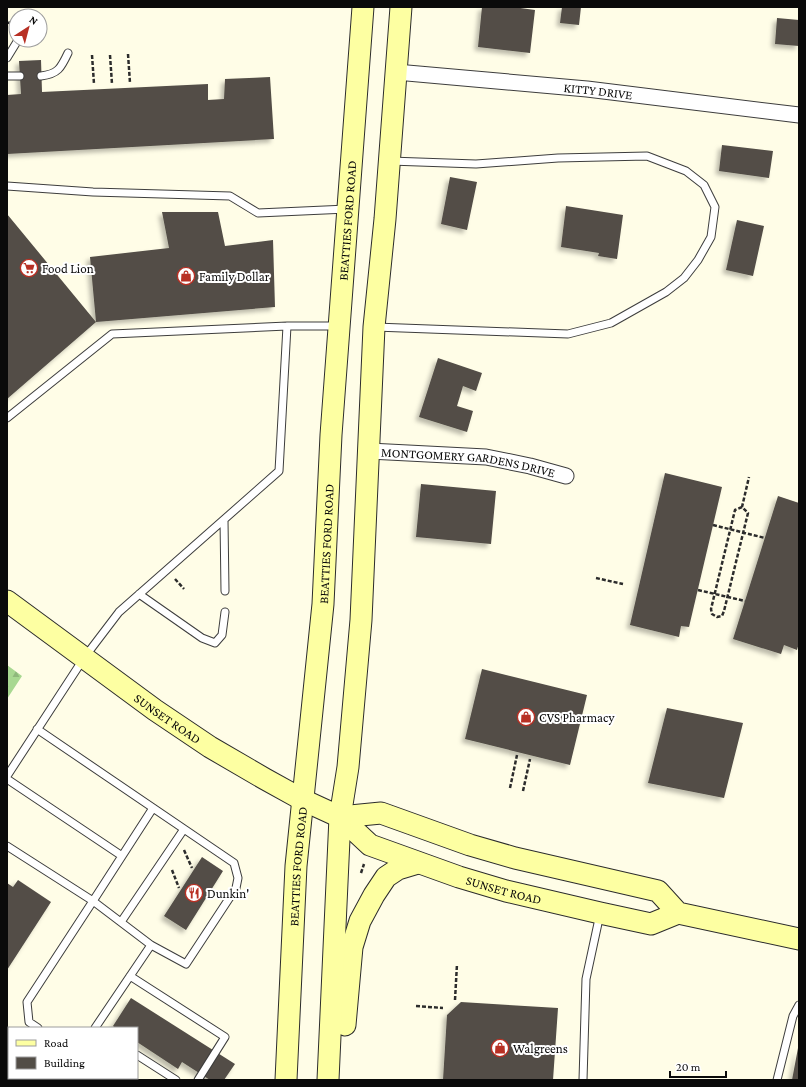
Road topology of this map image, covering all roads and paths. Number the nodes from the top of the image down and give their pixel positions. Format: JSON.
{"nodes":[{"id":1,"x":363,"y":7,"type":"edge"},
{"id":2,"x":401,"y":7,"type":"edge"},
{"id":3,"x":13,"y":48,"type":"edge"},
{"id":4,"x":68,"y":54,"type":"dead end"},
{"id":5,"x":128,"y":54,"type":"dead end"},
{"id":6,"x":92,"y":55,"type":"dead end"},
{"id":7,"x":110,"y":55,"type":"dead end"},
{"id":8,"x":7,"y":58,"type":"edge"},
{"id":9,"x":396,"y":72,"type":"junction"},
{"id":10,"x":7,"y":76,"type":"edge"},
{"id":11,"x":20,"y":76,"type":"dead end"},
{"id":12,"x":42,"y":76,"type":"dead end"},
{"id":13,"x":130,"y":83,"type":"dead end"},
{"id":14,"x":94,"y":84,"type":"dead end"},
{"id":15,"x":112,"y":84,"type":"dead end"},
{"id":16,"x":799,"y":115,"type":"edge"},
{"id":17,"x":390,"y":161,"type":"junction"},
{"id":18,"x":7,"y":186,"type":"edge"},
{"id":19,"x":347,"y":210,"type":"junction"},
{"id":20,"x":287,"y":326,"type":"junction"},
{"id":21,"x":338,"y":326,"type":"junction"},
{"id":22,"x":374,"y":327,"type":"junction"},
{"id":23,"x":7,"y":418,"type":"edge"},
{"id":24,"x":369,"y":450,"type":"junction"},
{"id":25,"x":566,"y":476,"type":"dead end"},
{"id":26,"x":749,"y":477,"type":"dead end"},
{"id":27,"x":742,"y":507,"type":"junction"},
{"id":28,"x":224,"y":520,"type":"junction"},
{"id":29,"x":713,"y":525,"type":"dead end"},
{"id":30,"x":731,"y":529,"type":"junction"},
{"id":31,"x":743,"y":532,"type":"junction"},
{"id":32,"x":765,"y":538,"type":"dead end"},
{"id":33,"x":596,"y":578,"type":"dead end"},
{"id":34,"x":623,"y":584,"type":"dead end"},
{"id":35,"x":698,"y":590,"type":"dead end"},
{"id":36,"x":225,"y":591,"type":"dead end"},
{"id":37,"x":139,"y":594,"type":"junction"},
{"id":38,"x":715,"y":594,"type":"junction"},
{"id":39,"x":728,"y":597,"type":"junction"},
{"id":40,"x":7,"y":601,"type":"edge"},
{"id":41,"x":745,"y":601,"type":"dead end"},
{"id":42,"x":225,"y":612,"type":"dead end"},
{"id":43,"x":84,"y":658,"type":"junction"},
{"id":44,"x":37,"y":729,"type":"junction"},
{"id":45,"x":517,"y":755,"type":"dead end"},
{"id":46,"x":530,"y":759,"type":"dead end"},
{"id":47,"x":7,"y":778,"type":"edge"},
{"id":48,"x":510,"y":788,"type":"dead end"},
{"id":49,"x":523,"y":791,"type":"dead end"},
{"id":50,"x":303,"y":800,"type":"junction"},
{"id":51,"x":153,"y":808,"type":"junction"},
{"id":52,"x":340,"y":817,"type":"junction"},
{"id":53,"x":184,"y":829,"type":"junction"},
{"id":54,"x":7,"y":846,"type":"edge"},
{"id":55,"x":122,"y":856,"type":"junction"},
{"id":56,"x":166,"y":856,"type":"junction"},
{"id":57,"x":418,"y":863,"type":"junction"},
{"id":58,"x":364,"y":864,"type":"dead end"},
{"id":59,"x":353,"y":871,"type":"dead end"},
{"id":60,"x":361,"y":873,"type":"junction"},
{"id":61,"x":366,"y":875,"type":"dead end"},
{"id":62,"x":179,"y":888,"type":"dead end"},
{"id":63,"x":93,"y":901,"type":"junction"},
{"id":64,"x":600,"y":913,"type":"junction"},
{"id":65,"x":678,"y":913,"type":"junction"},
{"id":66,"x":121,"y":922,"type":"junction"},
{"id":67,"x":799,"y":939,"type":"edge"},
{"id":68,"x":151,"y":945,"type":"junction"},
{"id":69,"x":457,"y":964,"type":"dead end"},
{"id":70,"x":130,"y":976,"type":"junction"},
{"id":71,"x":455,"y":1000,"type":"dead end"},
{"id":72,"x":799,"y":1005,"type":"edge"},
{"id":73,"x":416,"y":1006,"type":"dead end"},
{"id":74,"x":443,"y":1008,"type":"dead end"},
{"id":75,"x":796,"y":1017,"type":"edge"},
{"id":76,"x":36,"y":1027,"type":"edge"},
{"id":77,"x":96,"y":1027,"type":"edge"},
{"id":78,"x":138,"y":1056,"type":"edge"},
{"id":79,"x":176,"y":1080,"type":"edge"},
{"id":80,"x":198,"y":1080,"type":"edge"},
{"id":81,"x":286,"y":1080,"type":"edge"},
{"id":82,"x":329,"y":1080,"type":"edge"},
{"id":83,"x":583,"y":1080,"type":"edge"},
{"id":84,"x":777,"y":1080,"type":"edge"}],
"edges":[{"from":1,"to":19,"type":"main road","name":"BEATTIES FORD ROAD"},
{"from":2,"to":9,"type":"main road"},
{"from":3,"to":8,"type":"lane"},
{"from":4,"to":12,"type":"lane"},
{"from":5,"to":13,"type":"path"},
{"from":6,"to":14,"type":"path"},
{"from":7,"to":15,"type":"path"},
{"from":9,"to":16,"type":"street","name":"KITTY DRIVE"},
{"from":9,"to":17,"type":"main road"},
{"from":10,"to":11,"type":"lane"},
{"from":17,"to":22,"type":"main road"},
{"from":17,"to":22,"type":"lane"},
{"from":18,"to":19,"type":"lane"},
{"from":19,"to":21,"type":"main road","name":"BEATTIES FORD ROAD"},
{"from":20,"to":21,"type":"lane"},
{"from":20,"to":23,"type":"lane"},
{"from":20,"to":28,"type":"lane"},
{"from":21,"to":50,"type":"main road","name":"BEATTIES FORD ROAD"},
{"from":22,"to":24,"type":"main road"},
{"from":24,"to":25,"type":"street","name":"MONTGOMERY GARDENS DRIVE"},
{"from":24,"to":52,"type":"main road"},
{"from":26,"to":27,"type":"path"},
{"from":27,"to":30,"type":"path"},
{"from":27,"to":31,"type":"path"},
{"from":28,"to":36,"type":"lane"},
{"from":28,"to":37,"type":"lane"},
{"from":29,"to":30,"type":"path"},
{"from":30,"to":31,"type":"path"},
{"from":30,"to":38,"type":"path"},
{"from":31,"to":32,"type":"path"},
{"from":31,"to":39,"type":"path"},
{"from":33,"to":34,"type":"path"},
{"from":35,"to":38,"type":"path"},
{"from":37,"to":42,"type":"lane"},
{"from":37,"to":43,"type":"lane"},
{"from":38,"to":39,"type":"path"},
{"from":38,"to":39,"type":"path"},
{"from":39,"to":41,"type":"path"},
{"from":40,"to":43,"type":"main road","name":"SUNSET ROAD"},
{"from":43,"to":44,"type":"lane"},
{"from":43,"to":50,"type":"main road","name":"SUNSET ROAD"},
{"from":44,"to":47,"type":"lane"},
{"from":44,"to":51,"type":"lane"},
{"from":45,"to":48,"type":"path"},
{"from":46,"to":49,"type":"path"},
{"from":47,"to":55,"type":"lane"},
{"from":50,"to":52,"type":"main road","name":"SUNSET ROAD"},
{"from":50,"to":81,"type":"main road","name":"BEATTIES FORD ROAD"},
{"from":51,"to":53,"type":"lane"},
{"from":51,"to":55,"type":"lane"},
{"from":52,"to":57,"type":"main road","name":"SUNSET ROAD"},
{"from":52,"to":65,"type":"main road"},
{"from":52,"to":82,"type":"main road"},
{"from":53,"to":56,"type":"lane"},
{"from":53,"to":68,"type":"lane"},
{"from":54,"to":63,"type":"lane"},
{"from":55,"to":63,"type":"lane"},
{"from":56,"to":62,"type":"path"},
{"from":56,"to":66,"type":"lane"},
{"from":57,"to":64,"type":"main road","name":"SUNSET ROAD"},
{"from":57,"to":82,"type":"main road"},
{"from":58,"to":60,"type":"path"},
{"from":59,"to":60,"type":"path"},
{"from":60,"to":61,"type":"path"},
{"from":63,"to":66,"type":"lane"},
{"from":63,"to":76,"type":"lane"},
{"from":64,"to":65,"type":"main road","name":"SUNSET ROAD"},
{"from":64,"to":83,"type":"lane"},
{"from":65,"to":67,"type":"main road"},
{"from":66,"to":68,"type":"lane"},
{"from":68,"to":70,"type":"lane"},
{"from":69,"to":71,"type":"path"},
{"from":70,"to":77,"type":"lane"},
{"from":70,"to":80,"type":"lane"},
{"from":72,"to":75,"type":"lane"},
{"from":73,"to":74,"type":"path"},
{"from":75,"to":84,"type":"lane"},
{"from":78,"to":79,"type":"lane"}]}
